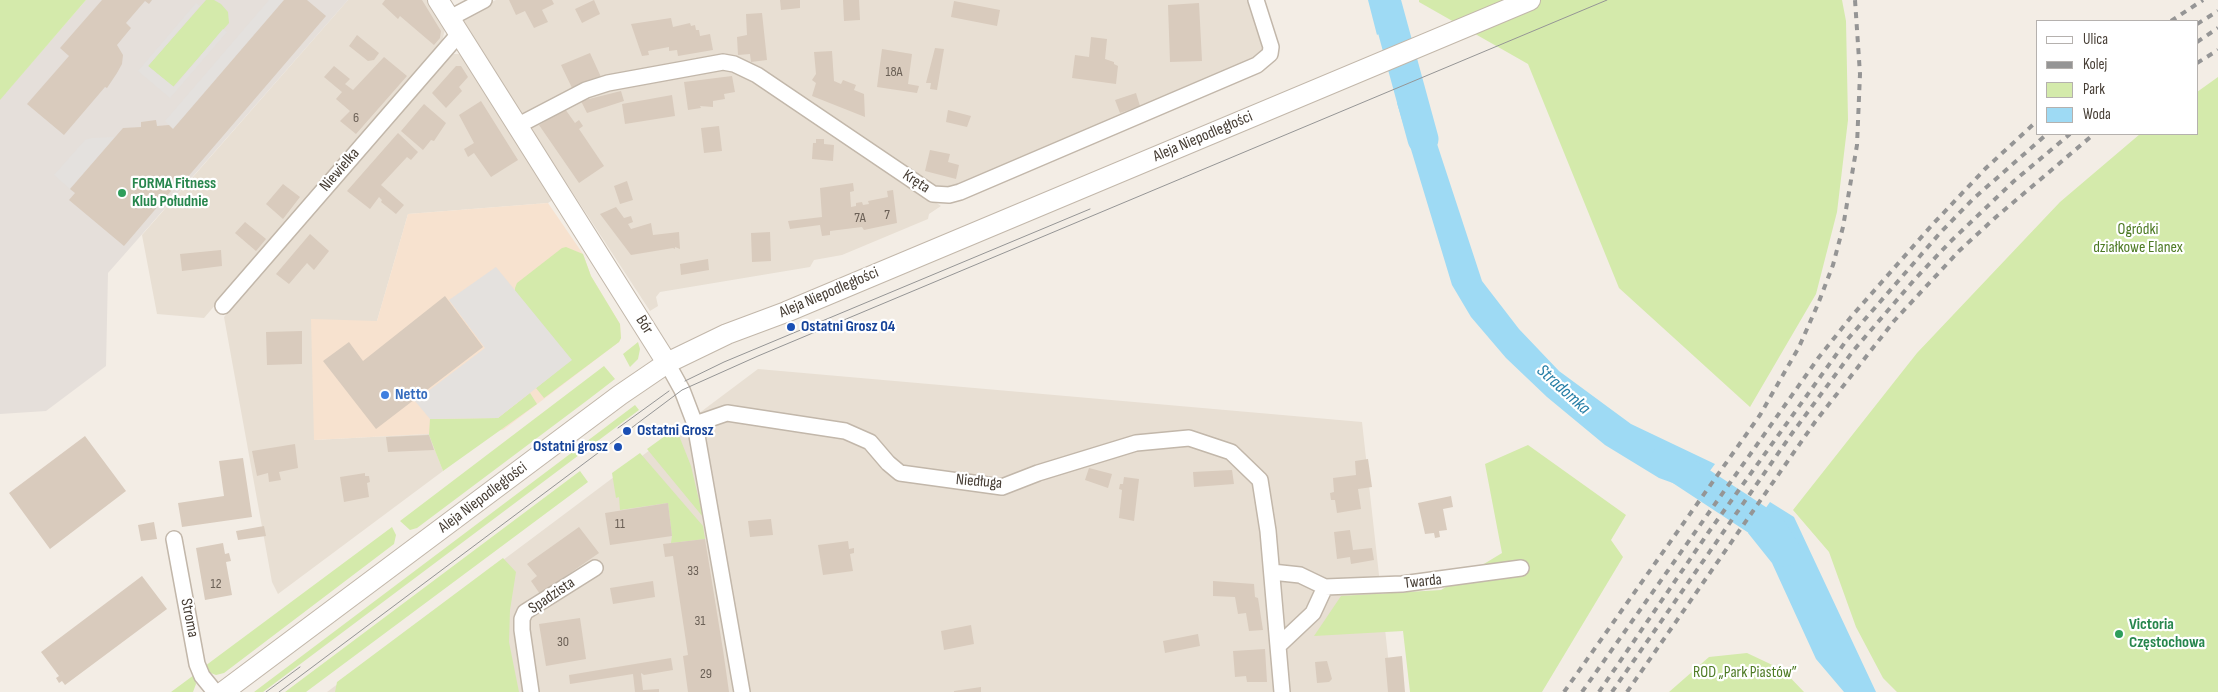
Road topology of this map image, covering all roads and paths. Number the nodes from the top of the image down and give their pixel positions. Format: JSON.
{"nodes":[{"id":1,"x":438,"y":0,"type":"edge"},
{"id":2,"x":484,"y":0,"type":"edge"},
{"id":3,"x":1256,"y":0,"type":"edge"},
{"id":4,"x":1530,"y":0,"type":"edge"},
{"id":5,"x":454,"y":26,"type":"junction"},
{"id":6,"x":517,"y":126,"type":"junction"},
{"id":7,"x":224,"y":306,"type":"dead end"},
{"id":8,"x":667,"y":363,"type":"junction"},
{"id":9,"x":695,"y":424,"type":"junction"},
{"id":10,"x":174,"y":539,"type":"dead end"},
{"id":11,"x":595,"y":568,"type":"dead end"},
{"id":12,"x":1521,"y":568,"type":"dead end"},
{"id":13,"x":1272,"y":572,"type":"junction"},
{"id":14,"x":1325,"y":587,"type":"junction"},
{"id":15,"x":1278,"y":646,"type":"junction"},
{"id":16,"x":215,"y":692,"type":"edge"},
{"id":17,"x":223,"y":692,"type":"edge"},
{"id":18,"x":530,"y":692,"type":"edge"},
{"id":19,"x":742,"y":692,"type":"edge"},
{"id":20,"x":1282,"y":692,"type":"edge"}],
"edges":[{"from":1,"to":5,"type":"street","name":"Bór"},
{"from":2,"to":5,"type":"street"},
{"from":3,"to":6,"type":"street","name":"Kręta"},
{"from":4,"to":8,"type":"street","name":"Aleja Niepodległości"},
{"from":5,"to":6,"type":"street","name":"Bór"},
{"from":5,"to":7,"type":"street","name":"Niewielka"},
{"from":6,"to":8,"type":"street","name":"Bór"},
{"from":8,"to":9,"type":"street","name":"Bór"},
{"from":8,"to":17,"type":"street","name":"Aleja Niepodległości"},
{"from":9,"to":13,"type":"street","name":"Niedługa"},
{"from":9,"to":19,"type":"street","name":"Bór"},
{"from":10,"to":16,"type":"street","name":"Stroma"},
{"from":11,"to":18,"type":"street","name":"Spadzista"},
{"from":12,"to":14,"type":"street","name":"Twarda"},
{"from":13,"to":14,"type":"street","name":"Twarda"},
{"from":13,"to":15,"type":"street"},
{"from":14,"to":15,"type":"street"},
{"from":15,"to":20,"type":"street"}]}
